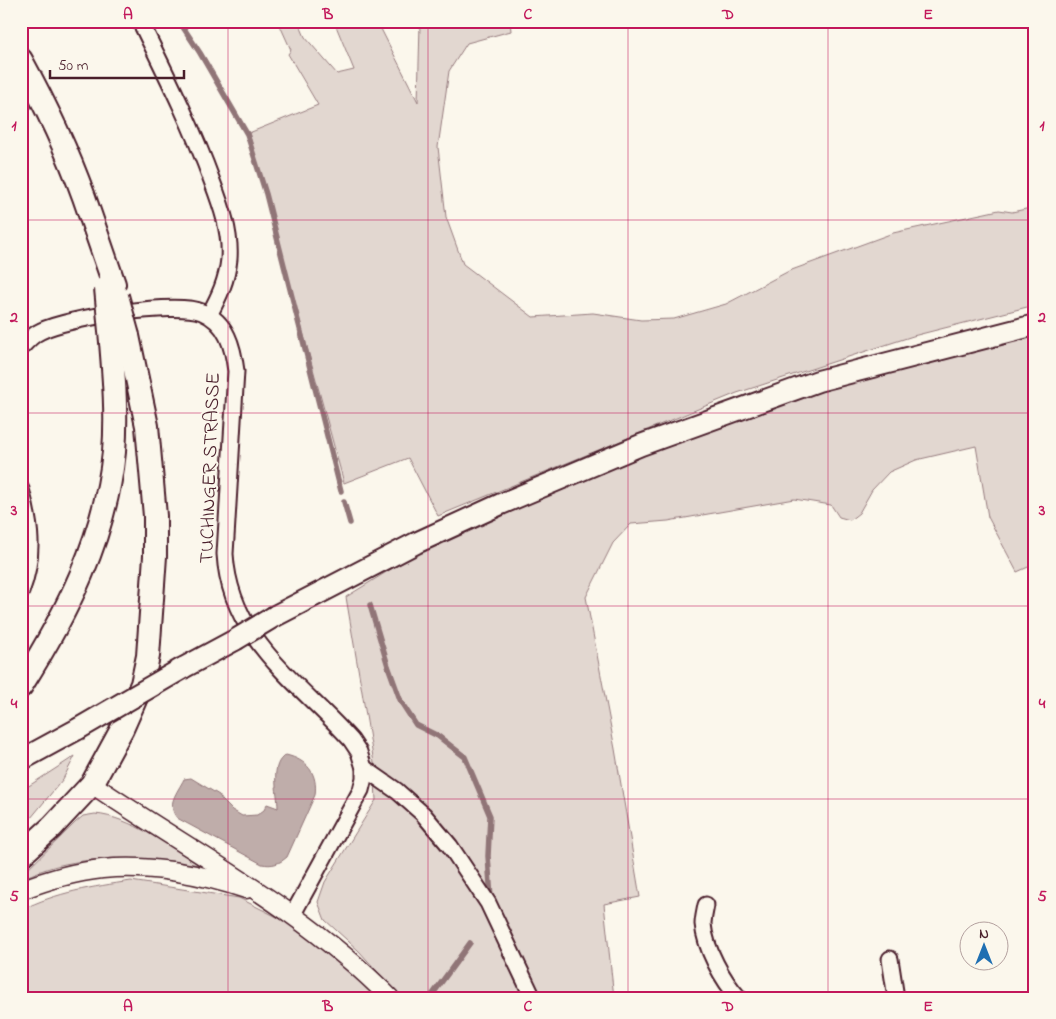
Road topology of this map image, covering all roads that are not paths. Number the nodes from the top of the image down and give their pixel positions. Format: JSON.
{"nodes":[{"id":1,"x":140,"y":21,"type":"edge"},
{"id":2,"x":21,"y":60,"type":"edge"},
{"id":3,"x":209,"y":316,"type":"junction"},
{"id":4,"x":1035,"y":325,"type":"edge"},
{"id":5,"x":120,"y":339,"type":"junction"},
{"id":6,"x":21,"y":348,"type":"edge"},
{"id":7,"x":21,"y":490,"type":"edge"},
{"id":8,"x":21,"y":592,"type":"edge"},
{"id":9,"x":21,"y":686,"type":"edge"},
{"id":10,"x":71,"y":733,"type":"junction"},
{"id":11,"x":21,"y":760,"type":"edge"},
{"id":12,"x":21,"y":768,"type":"edge"},
{"id":13,"x":364,"y":768,"type":"junction"},
{"id":14,"x":92,"y":784,"type":"junction"},
{"id":15,"x":21,"y":855,"type":"edge"},
{"id":16,"x":21,"y":890,"type":"edge"},
{"id":17,"x":272,"y":900,"type":"junction"},
{"id":18,"x":706,"y":905,"type":"dead end"},
{"id":19,"x":293,"y":914,"type":"junction"},
{"id":20,"x":890,"y":959,"type":"dead end"},
{"id":21,"x":390,"y":998,"type":"edge"},
{"id":22,"x":533,"y":998,"type":"edge"},
{"id":23,"x":739,"y":998,"type":"edge"},
{"id":24,"x":896,"y":998,"type":"edge"}],
"edges":[{"from":1,"to":3,"type":"street"},
{"from":2,"to":5,"type":"main road","bridge":true},
{"from":3,"to":6,"type":"street","name":"TUCHINGER STRASSE"},
{"from":3,"to":13,"type":"street","name":"TUCHINGER STRASSE"},
{"from":4,"to":10,"type":"main road","bridge":true},
{"from":5,"to":9,"type":"main road"},
{"from":5,"to":14,"type":"main road"},
{"from":7,"to":8,"type":"street"},
{"from":10,"to":11,"type":"main road"},
{"from":10,"to":12,"type":"main road"},
{"from":13,"to":19,"type":"street"},
{"from":13,"to":22,"type":"street"},
{"from":14,"to":15,"type":"main road"},
{"from":14,"to":17,"type":"street"},
{"from":16,"to":17,"type":"street"},
{"from":17,"to":19,"type":"street"},
{"from":18,"to":23,"type":"street"},
{"from":19,"to":21,"type":"street"},
{"from":20,"to":24,"type":"street"}]}
